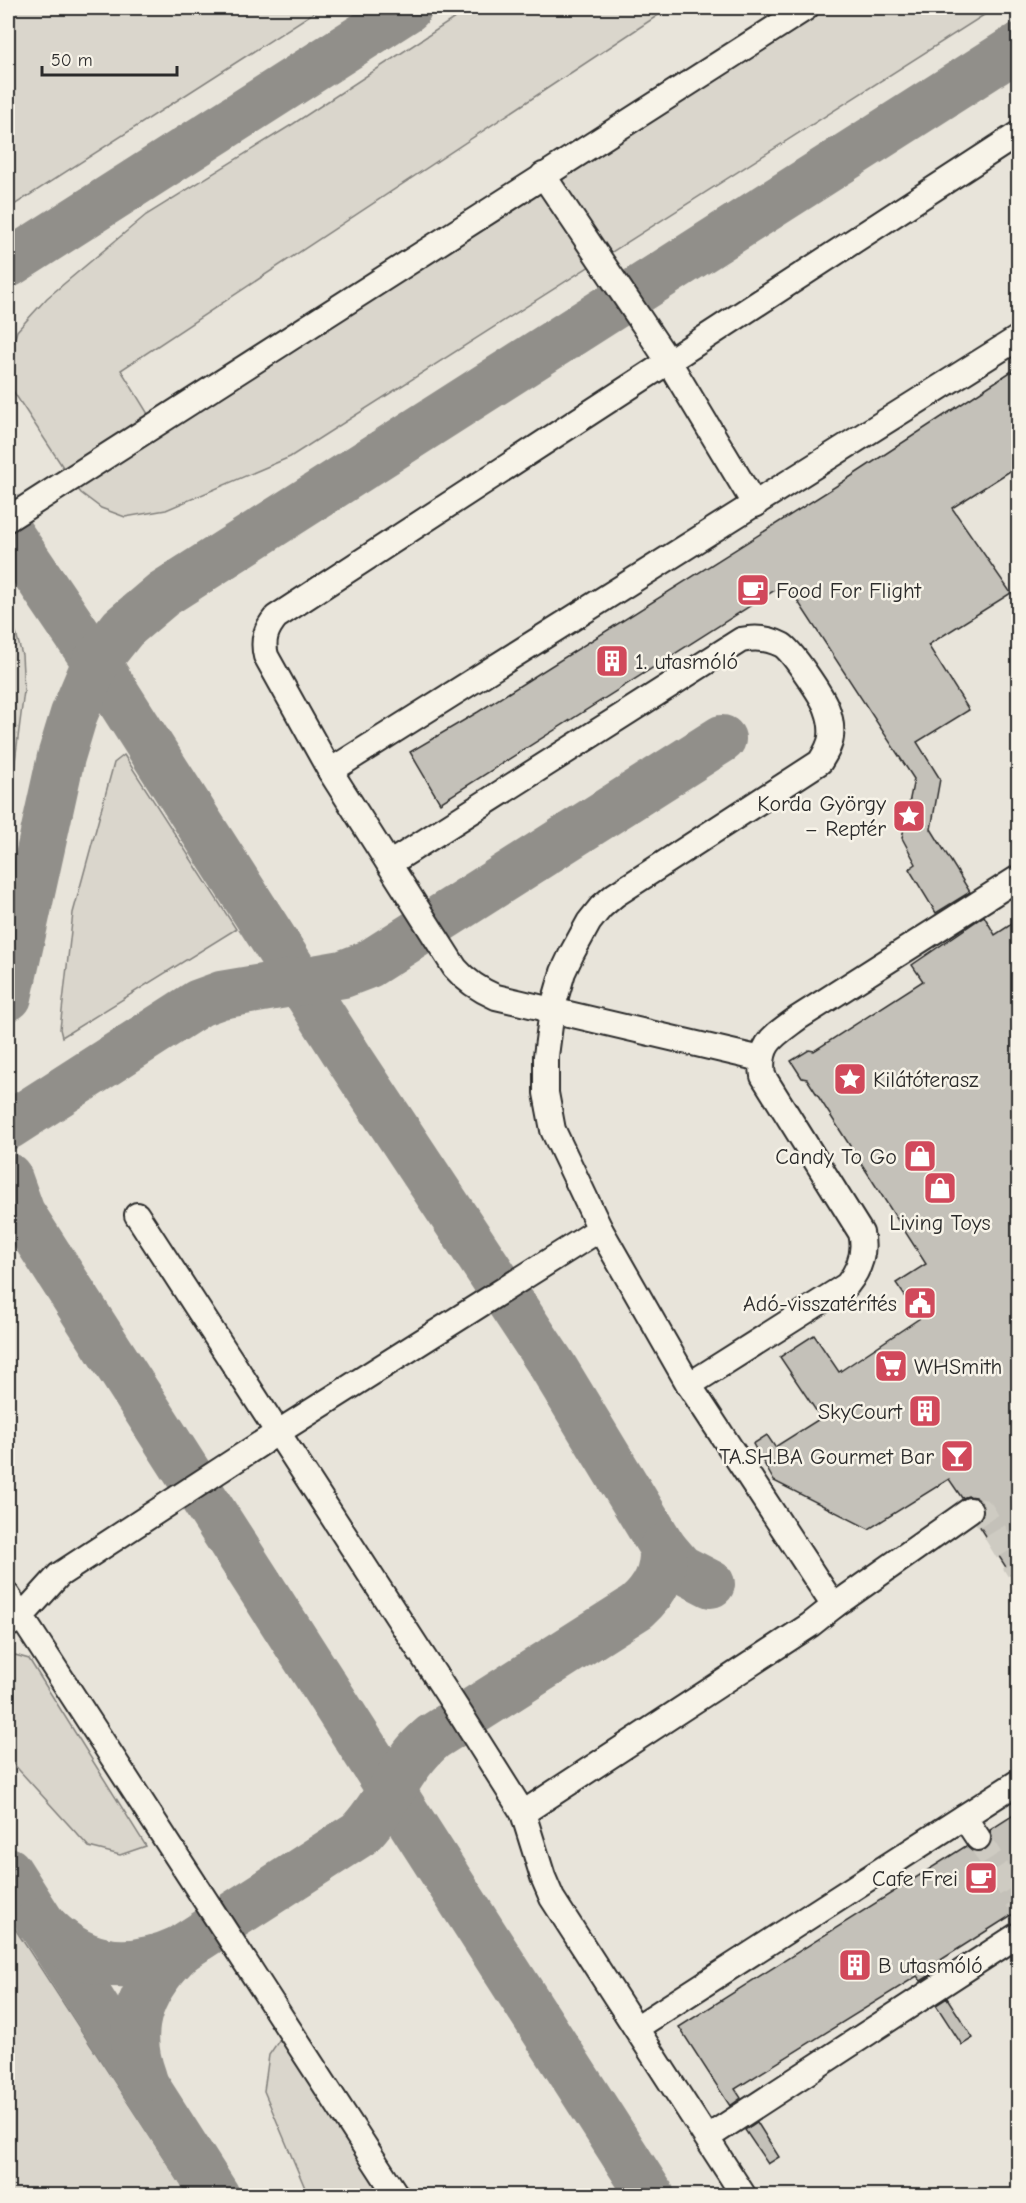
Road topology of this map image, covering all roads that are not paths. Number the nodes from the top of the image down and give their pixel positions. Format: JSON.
{"nodes":[{"id":1,"x":806,"y":8,"type":"edge"},
{"id":2,"x":1018,"y":134,"type":"edge"},
{"id":3,"x":543,"y":175,"type":"junction"},
{"id":4,"x":1018,"y":338,"type":"edge"},
{"id":5,"x":669,"y":362,"type":"junction"},
{"id":6,"x":755,"y":505,"type":"junction"},
{"id":7,"x":8,"y":519,"type":"edge"},
{"id":8,"x":330,"y":771,"type":"junction"},
{"id":9,"x":389,"y":864,"type":"junction"},
{"id":10,"x":1018,"y":878,"type":"edge"},
{"id":11,"x":552,"y":1010,"type":"junction"},
{"id":12,"x":760,"y":1059,"type":"junction"},
{"id":13,"x":137,"y":1215,"type":"dead end"},
{"id":14,"x":600,"y":1229,"type":"junction"},
{"id":15,"x":689,"y":1385,"type":"junction"},
{"id":16,"x":277,"y":1432,"type":"junction"},
{"id":17,"x":970,"y":1510,"type":"dead end"},
{"id":18,"x":8,"y":1596,"type":"edge"},
{"id":19,"x":834,"y":1606,"type":"junction"},
{"id":20,"x":14,"y":1621,"type":"edge"},
{"id":21,"x":1018,"y":1782,"type":"edge"},
{"id":22,"x":523,"y":1813,"type":"junction"},
{"id":23,"x":964,"y":1817,"type":"junction"},
{"id":24,"x":978,"y":1838,"type":"tunnel mouth"},
{"id":25,"x":1018,"y":1935,"type":"edge"},
{"id":26,"x":636,"y":2028,"type":"junction"},
{"id":27,"x":708,"y":2137,"type":"junction"},
{"id":28,"x":397,"y":2196,"type":"edge"},
{"id":29,"x":744,"y":2196,"type":"edge"}],
"edges":[{"from":1,"to":3,"type":"lane"},
{"from":2,"to":5,"type":"lane"},
{"from":3,"to":5,"type":"lane"},
{"from":3,"to":7,"type":"lane"},
{"from":4,"to":6,"type":"lane"},
{"from":5,"to":6,"type":"lane"},
{"from":5,"to":8,"type":"lane"},
{"from":6,"to":8,"type":"lane"},
{"from":8,"to":9,"type":"lane"},
{"from":9,"to":11,"type":"lane"},
{"from":9,"to":11,"type":"lane"},
{"from":10,"to":12,"type":"lane"},
{"from":11,"to":12,"type":"lane"},
{"from":11,"to":14,"type":"lane"},
{"from":12,"to":15,"type":"lane"},
{"from":13,"to":16,"type":"lane"},
{"from":14,"to":15,"type":"lane"},
{"from":14,"to":16,"type":"lane"},
{"from":15,"to":19,"type":"lane"},
{"from":16,"to":20,"type":"lane"},
{"from":16,"to":22,"type":"lane"},
{"from":17,"to":19,"type":"lane"},
{"from":18,"to":20,"type":"lane"},
{"from":19,"to":22,"type":"lane"},
{"from":20,"to":28,"type":"lane"},
{"from":21,"to":23,"type":"lane"},
{"from":22,"to":26,"type":"lane"},
{"from":23,"to":24,"type":"lane"},
{"from":23,"to":26,"type":"lane"},
{"from":25,"to":27,"type":"lane"},
{"from":26,"to":27,"type":"lane"},
{"from":27,"to":29,"type":"lane"}]}
